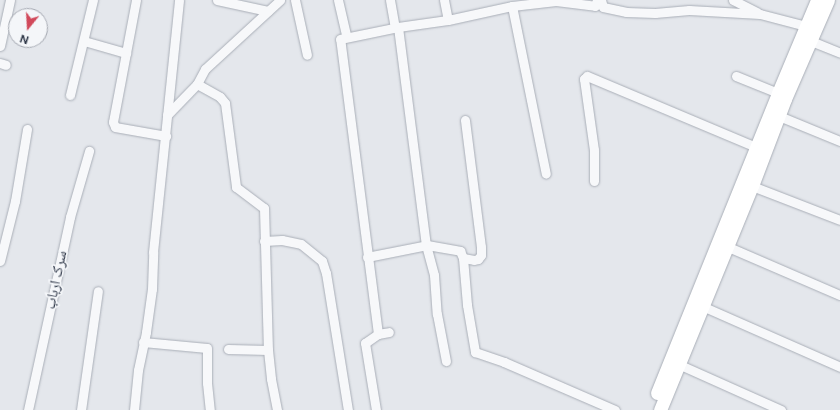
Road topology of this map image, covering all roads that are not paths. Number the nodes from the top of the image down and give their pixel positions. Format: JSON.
{"nodes":[{"id":1,"x":93,"y":0,"type":"edge"},
{"id":2,"x":136,"y":0,"type":"edge"},
{"id":3,"x":179,"y":0,"type":"edge"},
{"id":4,"x":217,"y":0,"type":"edge"},
{"id":5,"x":280,"y":0,"type":"edge"},
{"id":6,"x":295,"y":0,"type":"edge"},
{"id":7,"x":338,"y":0,"type":"edge"},
{"id":8,"x":390,"y":0,"type":"edge"},
{"id":9,"x":444,"y":0,"type":"edge"},
{"id":10,"x":597,"y":0,"type":"edge"},
{"id":11,"x":602,"y":0,"type":"edge"},
{"id":12,"x":733,"y":0,"type":"edge"},
{"id":13,"x":817,"y":0,"type":"edge"},
{"id":14,"x":828,"y":0,"type":"edge"},
{"id":15,"x":0,"y":2,"type":"edge"},
{"id":16,"x":10,"y":2,"type":"edge"},
{"id":17,"x":512,"y":6,"type":"junction"},
{"id":18,"x":268,"y":11,"type":"junction"},
{"id":19,"x":760,"y":14,"type":"junction"},
{"id":20,"x":448,"y":20,"type":"junction"},
{"id":21,"x":806,"y":26,"type":"junction"},
{"id":22,"x":396,"y":27,"type":"junction"},
{"id":23,"x":346,"y":36,"type":"junction"},
{"id":24,"x":811,"y":40,"type":"junction"},
{"id":25,"x":84,"y":41,"type":"junction"},
{"id":26,"x":0,"y":46,"type":"edge"},
{"id":27,"x":126,"y":53,"type":"junction"},
{"id":28,"x":840,"y":53,"type":"edge"},
{"id":29,"x":307,"y":55,"type":"dead end"},
{"id":30,"x":736,"y":76,"type":"dead end"},
{"id":31,"x":198,"y":84,"type":"junction"},
{"id":32,"x":778,"y":92,"type":"junction"},
{"id":33,"x":70,"y":95,"type":"dead end"},
{"id":34,"x":168,"y":115,"type":"junction"},
{"id":35,"x":779,"y":116,"type":"junction"},
{"id":36,"x":465,"y":120,"type":"dead end"},
{"id":37,"x":27,"y":129,"type":"dead end"},
{"id":38,"x":166,"y":136,"type":"junction"},
{"id":39,"x":840,"y":141,"type":"edge"},
{"id":40,"x":756,"y":147,"type":"junction"},
{"id":41,"x":89,"y":151,"type":"dead end"},
{"id":42,"x":546,"y":174,"type":"dead end"},
{"id":43,"x":594,"y":180,"type":"dead end"},
{"id":44,"x":752,"y":186,"type":"junction"},
{"id":45,"x":840,"y":220,"type":"edge"},
{"id":46,"x":264,"y":241,"type":"junction"},
{"id":47,"x":427,"y":245,"type":"junction"},
{"id":48,"x":726,"y":246,"type":"junction"},
{"id":49,"x":367,"y":256,"type":"junction"},
{"id":50,"x":463,"y":258,"type":"junction"},
{"id":51,"x":0,"y":261,"type":"edge"},
{"id":52,"x":98,"y":291,"type":"dead end"},
{"id":53,"x":840,"y":295,"type":"edge"},
{"id":54,"x":702,"y":306,"type":"junction"},
{"id":55,"x":389,"y":332,"type":"dead end"},
{"id":56,"x":378,"y":334,"type":"junction"},
{"id":57,"x":144,"y":342,"type":"junction"},
{"id":58,"x":228,"y":349,"type":"dead end"},
{"id":59,"x":268,"y":350,"type":"junction"},
{"id":60,"x":446,"y":361,"type":"dead end"},
{"id":61,"x":678,"y":364,"type":"junction"},
{"id":62,"x":840,"y":367,"type":"edge"},
{"id":63,"x":28,"y":410,"type":"edge"},
{"id":64,"x":81,"y":410,"type":"edge"},
{"id":65,"x":134,"y":410,"type":"edge"},
{"id":66,"x":210,"y":410,"type":"edge"},
{"id":67,"x":277,"y":410,"type":"edge"},
{"id":68,"x":348,"y":410,"type":"edge"},
{"id":69,"x":376,"y":410,"type":"edge"},
{"id":70,"x":615,"y":410,"type":"edge"},
{"id":71,"x":650,"y":410,"type":"edge"},
{"id":72,"x":660,"y":410,"type":"edge"},
{"id":73,"x":781,"y":410,"type":"edge"}],
"edges":[{"from":1,"to":25,"type":"street"},
{"from":2,"to":27,"type":"street"},
{"from":3,"to":34,"type":"street"},
{"from":4,"to":18,"type":"street"},
{"from":5,"to":18,"type":"street"},
{"from":6,"to":29,"type":"street"},
{"from":7,"to":23,"type":"street"},
{"from":8,"to":22,"type":"street"},
{"from":9,"to":20,"type":"street"},
{"from":10,"to":17,"type":"street"},
{"from":11,"to":19,"type":"street"},
{"from":12,"to":19,"type":"street"},
{"from":13,"to":21,"type":"main road"},
{"from":14,"to":24,"type":"main road"},
{"from":15,"to":16,"type":"street"},
{"from":16,"to":26,"type":"street"},
{"from":17,"to":20,"type":"street"},
{"from":17,"to":42,"type":"street"},
{"from":18,"to":31,"type":"street"},
{"from":19,"to":21,"type":"street"},
{"from":20,"to":22,"type":"street"},
{"from":21,"to":32,"type":"main road"},
{"from":22,"to":23,"type":"street"},
{"from":22,"to":47,"type":"street"},
{"from":23,"to":49,"type":"street"},
{"from":24,"to":28,"type":"street"},
{"from":24,"to":35,"type":"main road"},
{"from":25,"to":27,"type":"street"},
{"from":25,"to":33,"type":"street"},
{"from":27,"to":38,"type":"street"},
{"from":30,"to":32,"type":"street"},
{"from":31,"to":34,"type":"street"},
{"from":31,"to":46,"type":"street"},
{"from":32,"to":40,"type":"main road"},
{"from":34,"to":38,"type":"street"},
{"from":35,"to":39,"type":"street"},
{"from":35,"to":44,"type":"main road"},
{"from":36,"to":50,"type":"street"},
{"from":37,"to":51,"type":"street"},
{"from":38,"to":57,"type":"street"},
{"from":40,"to":43,"type":"street"},
{"from":40,"to":71,"type":"main road"},
{"from":41,"to":63,"type":"street","name":"سرک ارباب"},
{"from":44,"to":45,"type":"street"},
{"from":44,"to":48,"type":"main road"},
{"from":46,"to":59,"type":"street"},
{"from":46,"to":68,"type":"street"},
{"from":47,"to":49,"type":"street"},
{"from":47,"to":50,"type":"street"},
{"from":47,"to":60,"type":"street"},
{"from":48,"to":53,"type":"street"},
{"from":48,"to":54,"type":"main road"},
{"from":49,"to":56,"type":"street"},
{"from":50,"to":70,"type":"street"},
{"from":52,"to":64,"type":"street"},
{"from":54,"to":61,"type":"main road"},
{"from":54,"to":62,"type":"street"},
{"from":55,"to":56,"type":"street"},
{"from":56,"to":69,"type":"street"},
{"from":57,"to":65,"type":"street"},
{"from":57,"to":66,"type":"street"},
{"from":58,"to":59,"type":"street"},
{"from":59,"to":67,"type":"street"},
{"from":61,"to":72,"type":"main road"},
{"from":61,"to":73,"type":"street"}]}
